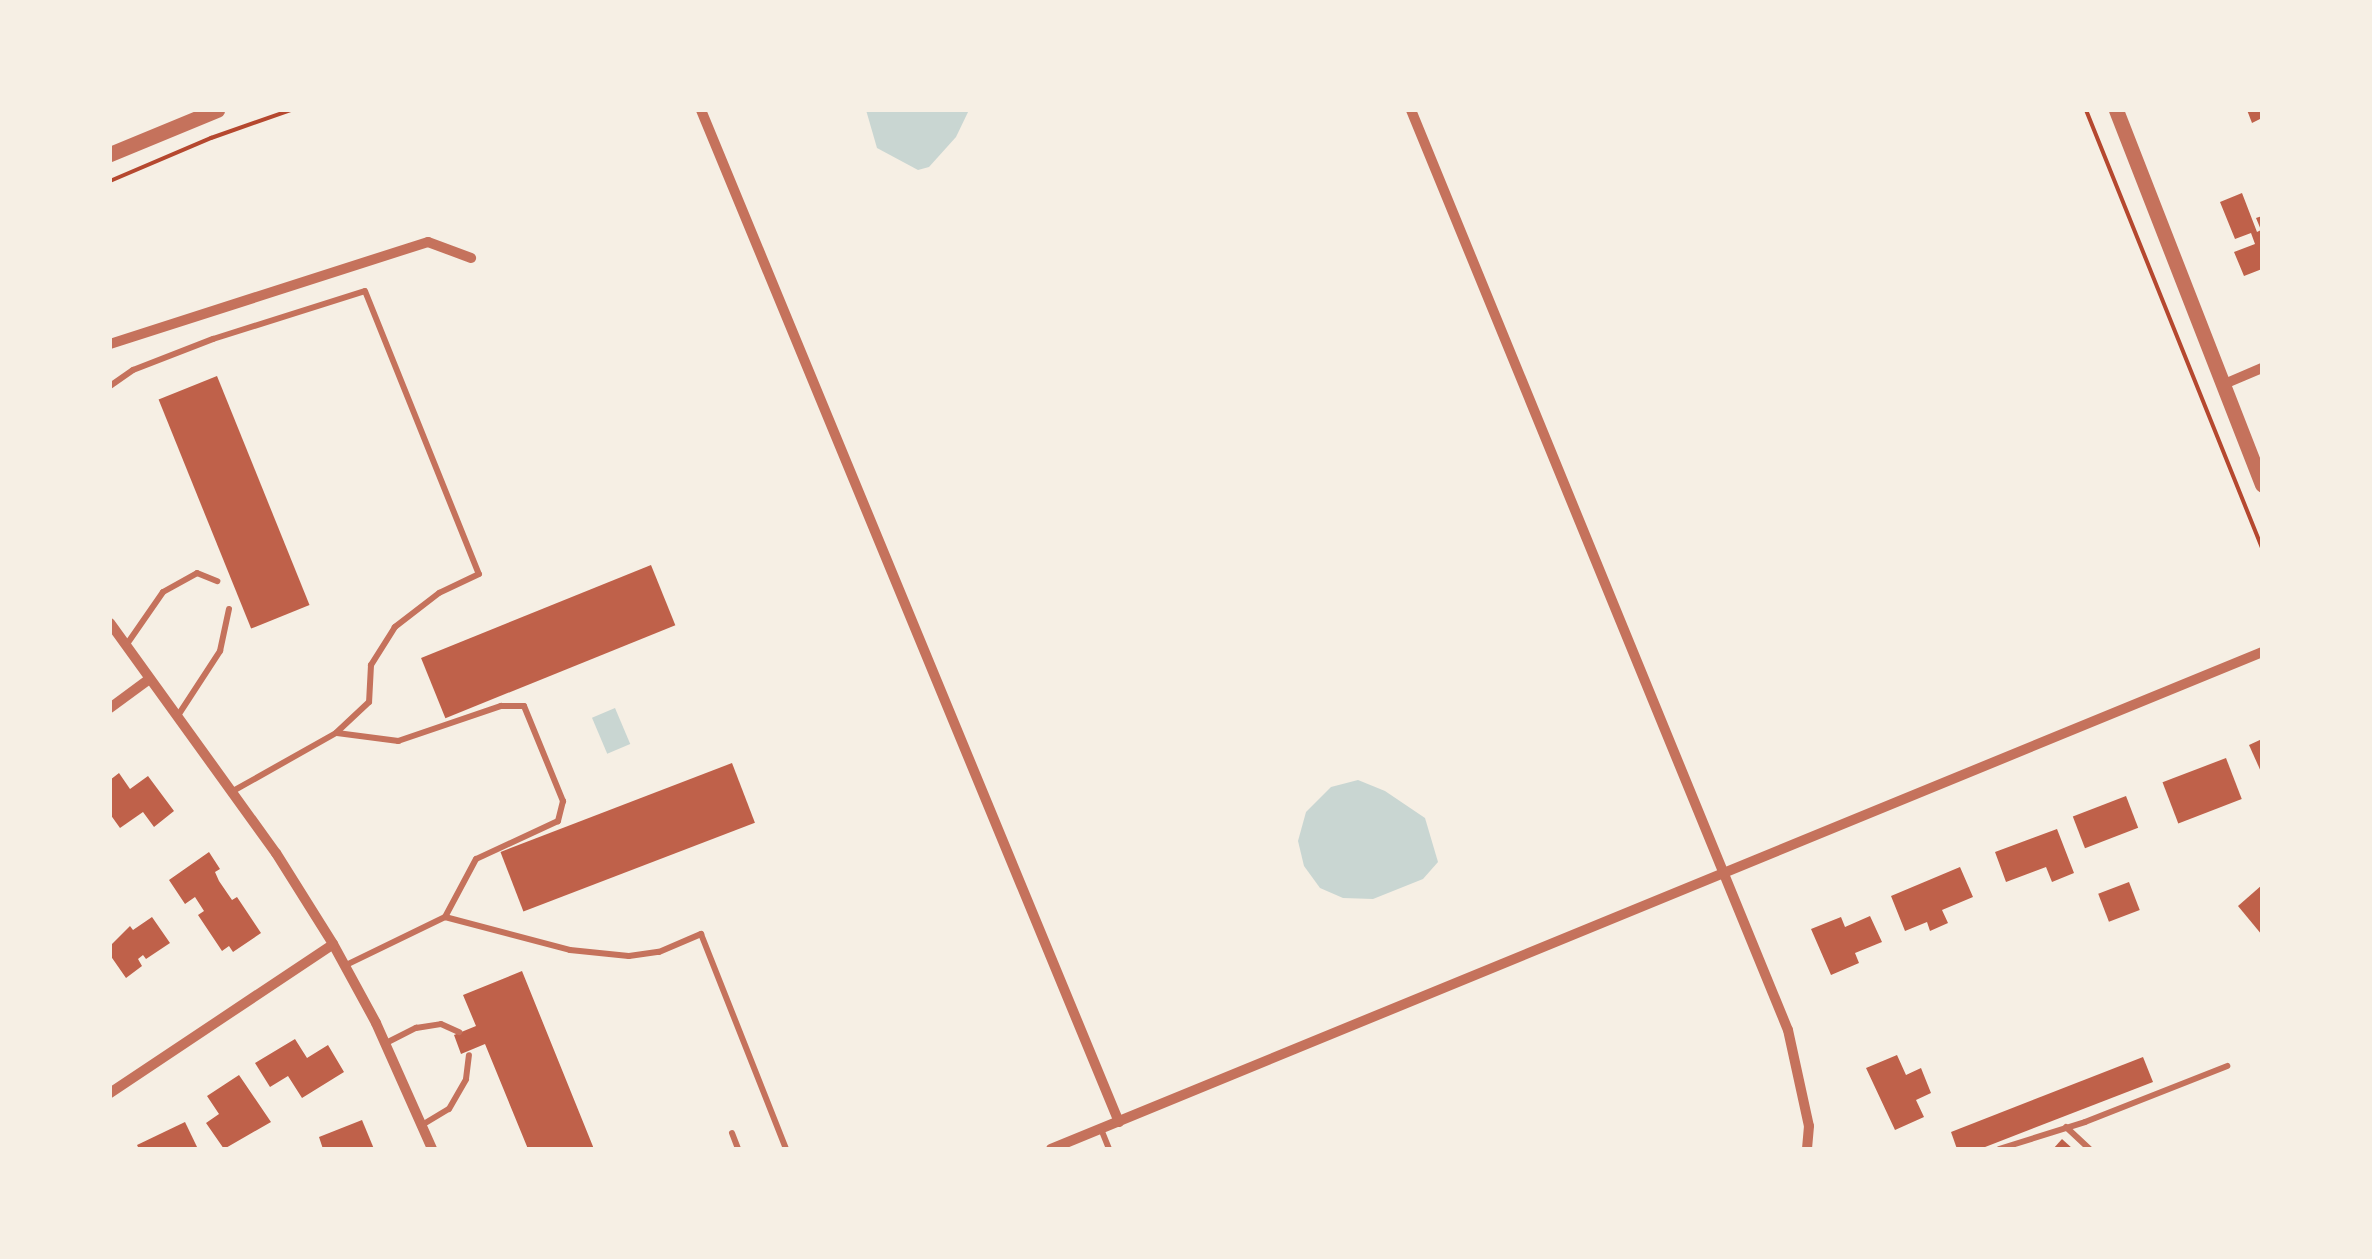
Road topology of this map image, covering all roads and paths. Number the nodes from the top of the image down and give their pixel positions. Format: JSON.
{"nodes":[{"id":1,"x":218,"y":110,"type":"edge"},
{"id":2,"x":291,"y":110,"type":"edge"},
{"id":3,"x":701,"y":110,"type":"edge"},
{"id":4,"x":1410,"y":110,"type":"edge"},
{"id":5,"x":2086,"y":110,"type":"edge"},
{"id":6,"x":2116,"y":110,"type":"edge"},
{"id":7,"x":110,"y":154,"type":"edge"},
{"id":8,"x":110,"y":181,"type":"edge"},
{"id":9,"x":471,"y":258,"type":"dead end"},
{"id":10,"x":110,"y":344,"type":"edge"},
{"id":11,"x":2262,"y":368,"type":"edge"},
{"id":12,"x":2222,"y":385,"type":"junction"},
{"id":13,"x":110,"y":386,"type":"edge"},
{"id":14,"x":2262,"y":484,"type":"edge"},
{"id":15,"x":2262,"y":548,"type":"edge"},
{"id":16,"x":217,"y":581,"type":"dead end"},
{"id":17,"x":230,"y":609,"type":"dead end"},
{"id":18,"x":110,"y":623,"type":"edge"},
{"id":19,"x":125,"y":646,"type":"junction"},
{"id":20,"x":2262,"y":652,"type":"edge"},
{"id":21,"x":148,"y":680,"type":"junction"},
{"id":22,"x":110,"y":708,"type":"edge"},
{"id":23,"x":176,"y":718,"type":"junction"},
{"id":24,"x":336,"y":733,"type":"junction"},
{"id":25,"x":232,"y":792,"type":"junction"},
{"id":26,"x":1724,"y":872,"type":"junction"},
{"id":27,"x":446,"y":916,"type":"junction"},
{"id":28,"x":333,"y":944,"type":"junction"},
{"id":29,"x":344,"y":966,"type":"junction"},
{"id":30,"x":460,"y":1032,"type":"dead end"},
{"id":31,"x":385,"y":1044,"type":"junction"},
{"id":32,"x":469,"y":1055,"type":"dead end"},
{"id":33,"x":2227,"y":1066,"type":"dead end"},
{"id":34,"x":110,"y":1092,"type":"edge"},
{"id":35,"x":1119,"y":1122,"type":"junction"},
{"id":36,"x":422,"y":1125,"type":"junction"},
{"id":37,"x":2066,"y":1126,"type":"junction"},
{"id":38,"x":1102,"y":1129,"type":"junction"},
{"id":39,"x":732,"y":1133,"type":"dead end"},
{"id":40,"x":432,"y":1149,"type":"edge"},
{"id":41,"x":738,"y":1149,"type":"edge"},
{"id":42,"x":786,"y":1149,"type":"edge"},
{"id":43,"x":1051,"y":1149,"type":"edge"},
{"id":44,"x":1109,"y":1149,"type":"edge"},
{"id":45,"x":1807,"y":1149,"type":"edge"},
{"id":46,"x":1999,"y":1149,"type":"edge"},
{"id":47,"x":2090,"y":1149,"type":"edge"}],
"edges":[{"from":1,"to":7,"type":"street"},
{"from":2,"to":8,"type":"path"},
{"from":3,"to":35,"type":"street"},
{"from":4,"to":26,"type":"street"},
{"from":5,"to":15,"type":"path"},
{"from":6,"to":12,"type":"street"},
{"from":9,"to":10,"type":"street"},
{"from":11,"to":12,"type":"street"},
{"from":12,"to":14,"type":"street"},
{"from":13,"to":24,"type":"lane"},
{"from":16,"to":19,"type":"lane"},
{"from":17,"to":23,"type":"lane"},
{"from":18,"to":19,"type":"street"},
{"from":19,"to":21,"type":"street"},
{"from":20,"to":26,"type":"street"},
{"from":21,"to":22,"type":"street"},
{"from":21,"to":23,"type":"street"},
{"from":23,"to":25,"type":"street"},
{"from":24,"to":25,"type":"lane"},
{"from":24,"to":27,"type":"lane"},
{"from":25,"to":28,"type":"street"},
{"from":26,"to":35,"type":"street"},
{"from":26,"to":45,"type":"street"},
{"from":27,"to":29,"type":"lane"},
{"from":27,"to":42,"type":"lane"},
{"from":28,"to":29,"type":"street"},
{"from":28,"to":34,"type":"street"},
{"from":29,"to":31,"type":"street"},
{"from":30,"to":31,"type":"lane"},
{"from":31,"to":36,"type":"street"},
{"from":32,"to":36,"type":"lane"},
{"from":33,"to":37,"type":"lane"},
{"from":35,"to":38,"type":"street"},
{"from":36,"to":40,"type":"street"},
{"from":37,"to":46,"type":"lane"},
{"from":37,"to":47,"type":"lane"},
{"from":38,"to":43,"type":"street"},
{"from":38,"to":44,"type":"lane"},
{"from":39,"to":41,"type":"lane"}]}
